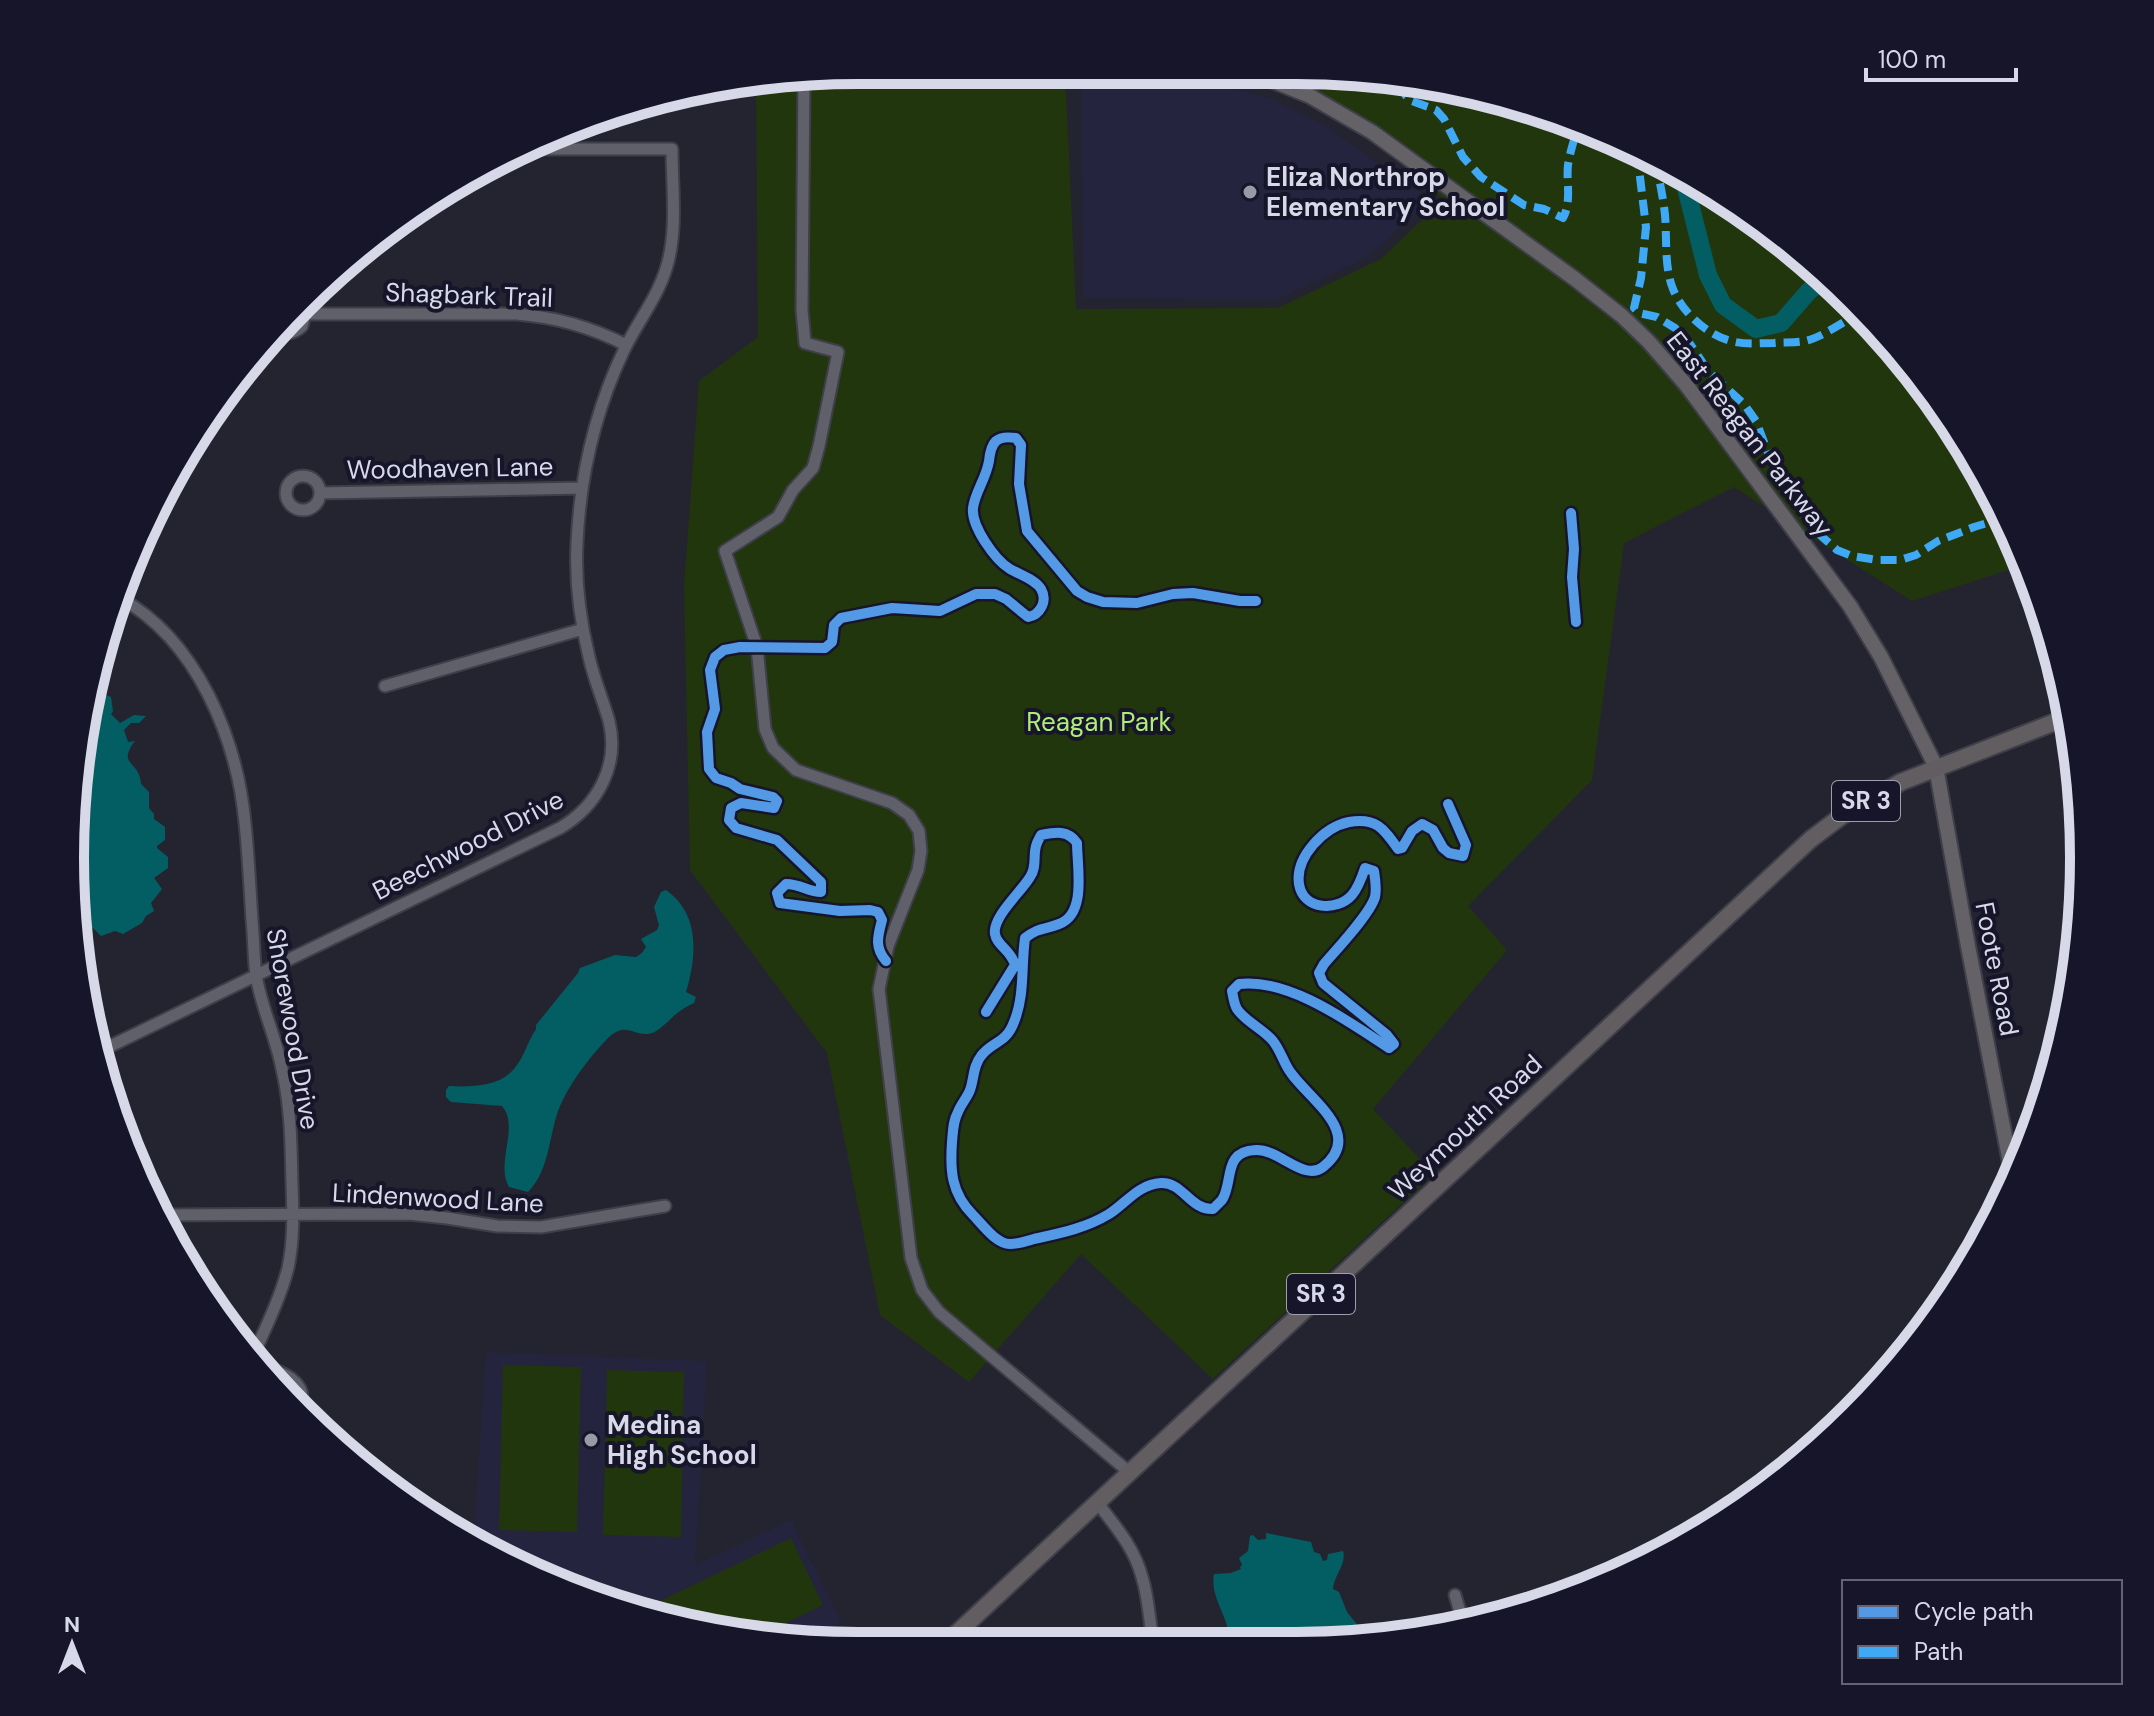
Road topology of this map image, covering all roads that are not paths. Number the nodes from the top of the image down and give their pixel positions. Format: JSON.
{"nodes":[{"id":1,"x":1281,"y":84,"type":"edge"},
{"id":2,"x":804,"y":86,"type":"edge"},
{"id":3,"x":549,"y":149,"type":"edge"},
{"id":4,"x":313,"y":309,"type":"edge"},
{"id":5,"x":626,"y":345,"type":"junction"},
{"id":6,"x":582,"y":488,"type":"junction"},
{"id":7,"x":320,"y":493,"type":"dead end"},
{"id":8,"x":127,"y":603,"type":"edge"},
{"id":9,"x":583,"y":629,"type":"junction"},
{"id":10,"x":385,"y":686,"type":"dead end"},
{"id":11,"x":2057,"y":721,"type":"edge"},
{"id":12,"x":1936,"y":767,"type":"junction"},
{"id":13,"x":256,"y":975,"type":"junction"},
{"id":14,"x":108,"y":1047,"type":"edge"},
{"id":15,"x":2009,"y":1158,"type":"edge"},
{"id":16,"x":665,"y":1206,"type":"dead end"},
{"id":17,"x":293,"y":1214,"type":"junction"},
{"id":18,"x":172,"y":1215,"type":"edge"},
{"id":19,"x":257,"y":1345,"type":"edge"},
{"id":20,"x":280,"y":1372,"type":"edge"},
{"id":21,"x":303,"y":1396,"type":"edge"},
{"id":22,"x":1129,"y":1472,"type":"junction"},
{"id":23,"x":1097,"y":1502,"type":"junction"},
{"id":24,"x":1455,"y":1595,"type":"dead end"},
{"id":25,"x":1461,"y":1614,"type":"edge"},
{"id":26,"x":958,"y":1632,"type":"edge"},
{"id":27,"x":1152,"y":1632,"type":"edge"}],
"edges":[{"from":1,"to":12,"type":"street","name":"East Reagan Parkway"},
{"from":2,"to":22,"type":"street"},
{"from":3,"to":5,"type":"street","name":"Beechwood Drive"},
{"from":4,"to":5,"type":"street","name":"Shagbark Trail"},
{"from":5,"to":6,"type":"street","name":"Beechwood Drive"},
{"from":6,"to":7,"type":"street","name":"Woodhaven Lane"},
{"from":6,"to":9,"type":"street","name":"Beechwood Drive"},
{"from":8,"to":13,"type":"street","name":"Shorewood Drive"},
{"from":9,"to":10,"type":"street"},
{"from":9,"to":13,"type":"street","name":"Beechwood Drive"},
{"from":11,"to":12,"type":"main road","name":"Weymouth Road","number":"SR 3"},
{"from":12,"to":15,"type":"street","name":"Foote Road"},
{"from":12,"to":22,"type":"main road","name":"Weymouth Road","number":"SR 3"},
{"from":13,"to":14,"type":"street","name":"Beechwood Drive"},
{"from":13,"to":17,"type":"street","name":"Shorewood Drive"},
{"from":16,"to":17,"type":"street","name":"Lindenwood Lane"},
{"from":17,"to":18,"type":"street","name":"Lindenwood Lane"},
{"from":17,"to":19,"type":"street","name":"Shorewood Drive"},
{"from":20,"to":21,"type":"street"},
{"from":22,"to":23,"type":"main road","name":"Weymouth Road","number":"SR 3"},
{"from":23,"to":26,"type":"main road","name":"Weymouth Road","number":"SR 3"},
{"from":23,"to":27,"type":"street"},
{"from":24,"to":25,"type":"street"}]}
